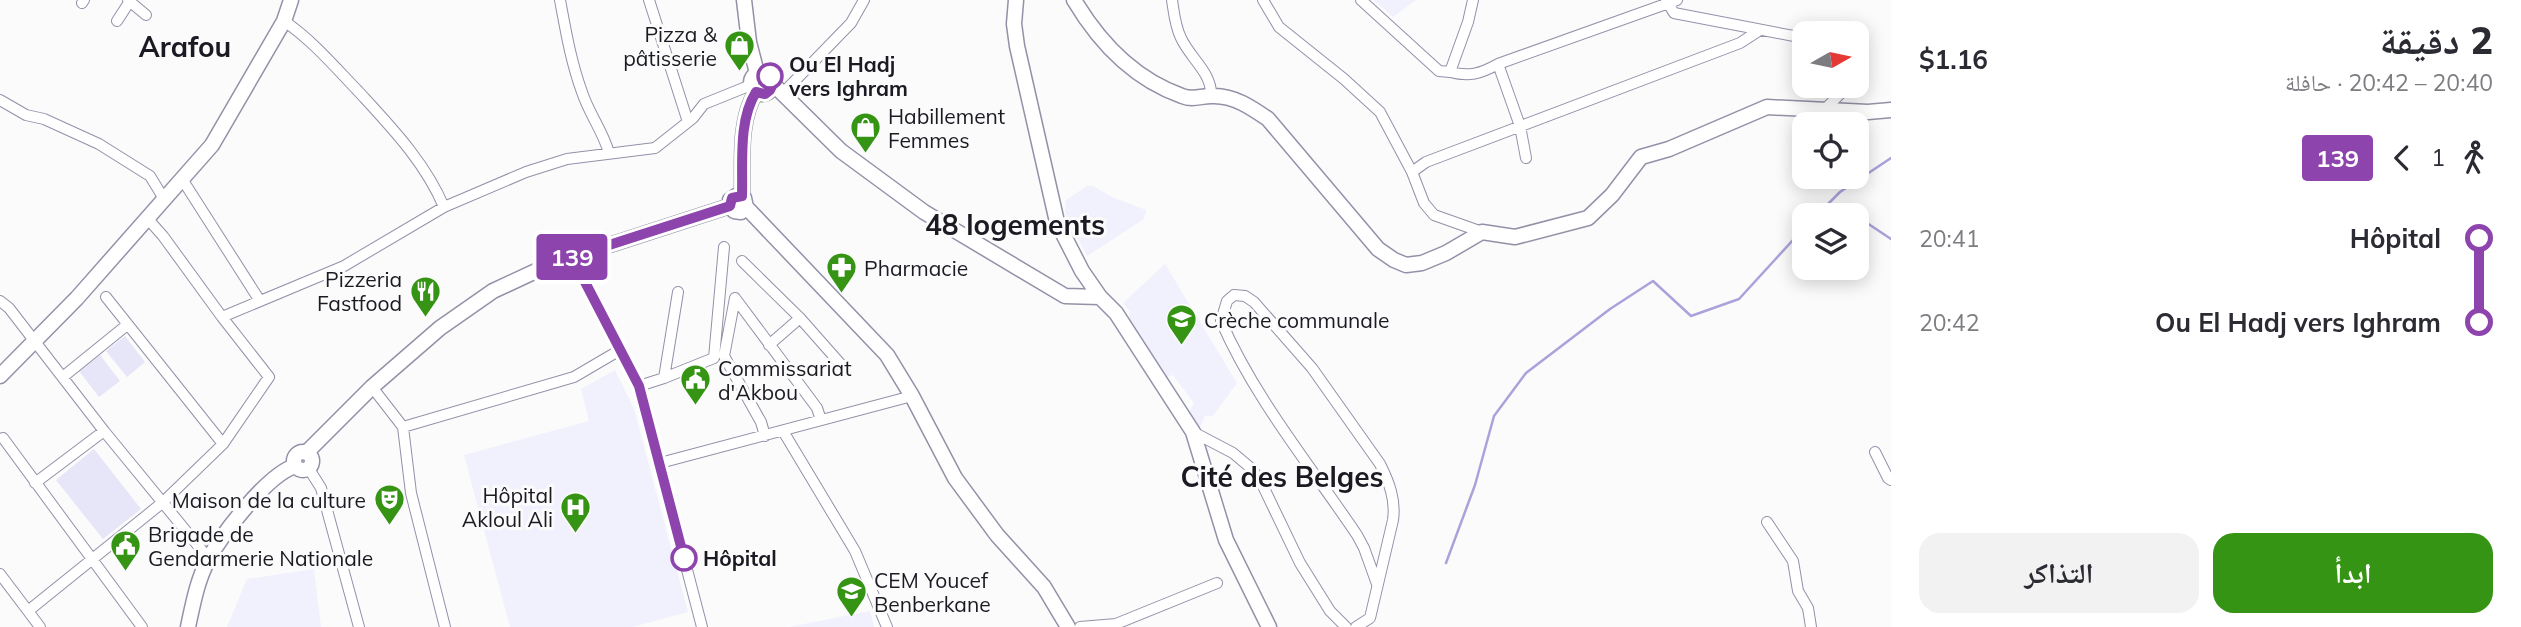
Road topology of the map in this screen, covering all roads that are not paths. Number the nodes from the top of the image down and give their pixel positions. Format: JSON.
{"nodes":[{"id":1,"x":291,"y":0,"type":"edge"},
{"id":2,"x":560,"y":0,"type":"edge"},
{"id":3,"x":649,"y":0,"type":"edge"},
{"id":4,"x":744,"y":0,"type":"edge"},
{"id":5,"x":864,"y":0,"type":"edge"},
{"id":6,"x":1016,"y":0,"type":"edge"},
{"id":7,"x":1074,"y":0,"type":"edge"},
{"id":8,"x":1172,"y":0,"type":"edge"},
{"id":9,"x":1263,"y":0,"type":"edge"},
{"id":10,"x":1361,"y":0,"type":"edge"},
{"id":11,"x":1473,"y":0,"type":"edge"},
{"id":12,"x":129,"y":1,"type":"edge"},
{"id":13,"x":1670,"y":1,"type":"edge"},
{"id":14,"x":146,"y":15,"type":"dead end"},
{"id":15,"x":117,"y":21,"type":"dead end"},
{"id":16,"x":284,"y":21,"type":"junction"},
{"id":17,"x":1760,"y":30,"type":"junction"},
{"id":18,"x":1792,"y":36,"type":"edge"},
{"id":19,"x":1498,"y":64,"type":"junction"},
{"id":20,"x":1450,"y":72,"type":"junction"},
{"id":21,"x":754,"y":83,"type":"junction"},
{"id":22,"x":778,"y":89,"type":"junction"},
{"id":23,"x":1211,"y":95,"type":"junction"},
{"id":24,"x":1836,"y":98,"type":"edge"},
{"id":25,"x":0,"y":100,"type":"edge"},
{"id":26,"x":1824,"y":110,"type":"junction"},
{"id":27,"x":1891,"y":110,"type":"edge"},
{"id":28,"x":688,"y":122,"type":"junction"},
{"id":29,"x":1520,"y":126,"type":"junction"},
{"id":30,"x":609,"y":153,"type":"junction"},
{"id":31,"x":1526,"y":159,"type":"dead end"},
{"id":32,"x":1412,"y":172,"type":"junction"},
{"id":33,"x":182,"y":178,"type":"junction"},
{"id":34,"x":164,"y":199,"type":"junction"},
{"id":35,"x":744,"y":202,"type":"junction"},
{"id":36,"x":444,"y":208,"type":"junction"},
{"id":37,"x":147,"y":218,"type":"junction"},
{"id":38,"x":1482,"y":232,"type":"junction"},
{"id":39,"x":724,"y":247,"type":"dead end"},
{"id":40,"x":572,"y":257,"type":"junction"},
{"id":41,"x":742,"y":261,"type":"dead end"},
{"id":42,"x":678,"y":292,"type":"dead end"},
{"id":43,"x":1100,"y":297,"type":"junction"},
{"id":44,"x":106,"y":298,"type":"dead end"},
{"id":45,"x":0,"y":301,"type":"edge"},
{"id":46,"x":260,"y":302,"type":"junction"},
{"id":47,"x":222,"y":317,"type":"junction"},
{"id":48,"x":800,"y":317,"type":"junction"},
{"id":49,"x":127,"y":325,"type":"junction"},
{"id":50,"x":35,"y":341,"type":"junction"},
{"id":51,"x":769,"y":345,"type":"junction"},
{"id":52,"x":620,"y":350,"type":"junction"},
{"id":53,"x":845,"y":369,"type":"dead end"},
{"id":54,"x":0,"y":376,"type":"edge"},
{"id":55,"x":64,"y":376,"type":"junction"},
{"id":56,"x":664,"y":378,"type":"junction"},
{"id":57,"x":639,"y":386,"type":"junction"},
{"id":58,"x":372,"y":387,"type":"junction"},
{"id":59,"x":912,"y":396,"type":"junction"},
{"id":60,"x":821,"y":420,"type":"junction"},
{"id":61,"x":403,"y":427,"type":"junction"},
{"id":62,"x":783,"y":431,"type":"junction"},
{"id":63,"x":104,"y":432,"type":"junction"},
{"id":64,"x":1193,"y":432,"type":"junction"},
{"id":65,"x":765,"y":436,"type":"junction"},
{"id":66,"x":4,"y":438,"type":"dead end"},
{"id":67,"x":223,"y":444,"type":"junction"},
{"id":68,"x":1875,"y":452,"type":"dead end"},
{"id":69,"x":660,"y":463,"type":"junction"},
{"id":70,"x":302,"y":467,"type":"junction"},
{"id":71,"x":1891,"y":480,"type":"edge"},
{"id":72,"x":35,"y":483,"type":"junction"},
{"id":73,"x":162,"y":503,"type":"junction"},
{"id":74,"x":1767,"y":522,"type":"dead end"},
{"id":75,"x":209,"y":559,"type":"junction"},
{"id":76,"x":92,"y":560,"type":"junction"},
{"id":77,"x":0,"y":575,"type":"edge"},
{"id":78,"x":1217,"y":583,"type":"dead end"},
{"id":79,"x":1377,"y":584,"type":"junction"},
{"id":80,"x":28,"y":611,"type":"junction"},
{"id":81,"x":40,"y":627,"type":"edge"},
{"id":82,"x":142,"y":627,"type":"edge"},
{"id":83,"x":188,"y":627,"type":"edge"},
{"id":84,"x":359,"y":627,"type":"edge"},
{"id":85,"x":444,"y":627,"type":"edge"},
{"id":86,"x":702,"y":627,"type":"edge"},
{"id":87,"x":887,"y":627,"type":"edge"},
{"id":88,"x":1068,"y":627,"type":"edge"},
{"id":89,"x":1080,"y":627,"type":"edge"},
{"id":90,"x":1269,"y":627,"type":"edge"},
{"id":91,"x":1346,"y":627,"type":"edge"},
{"id":92,"x":1356,"y":627,"type":"edge"},
{"id":93,"x":1811,"y":627,"type":"edge"}],
"edges":[{"from":1,"to":16,"type":"street"},
{"from":2,"to":30,"type":"street"},
{"from":3,"to":28,"type":"street"},
{"from":4,"to":21,"type":"street"},
{"from":5,"to":22,"type":"street"},
{"from":6,"to":43,"type":"street"},
{"from":7,"to":23,"type":"street"},
{"from":8,"to":23,"type":"street"},
{"from":9,"to":32,"type":"street"},
{"from":10,"to":20,"type":"street"},
{"from":11,"to":20,"type":"street"},
{"from":12,"to":14,"type":"street"},
{"from":12,"to":15,"type":"street"},
{"from":13,"to":17,"type":"street"},
{"from":13,"to":19,"type":"street"},
{"from":16,"to":33,"type":"street"},
{"from":16,"to":36,"type":"street"},
{"from":17,"to":18,"type":"street"},
{"from":17,"to":29,"type":"street"},
{"from":19,"to":20,"type":"street"},
{"from":19,"to":29,"type":"street"},
{"from":21,"to":22,"type":"street"},
{"from":21,"to":28,"type":"street"},
{"from":21,"to":35,"type":"street"},
{"from":22,"to":43,"type":"street"},
{"from":23,"to":38,"type":"street"},
{"from":24,"to":26,"type":"street"},
{"from":25,"to":34,"type":"street"},
{"from":26,"to":27,"type":"street"},
{"from":26,"to":38,"type":"street"},
{"from":28,"to":30,"type":"street"},
{"from":29,"to":31,"type":"street"},
{"from":29,"to":32,"type":"street"},
{"from":30,"to":36,"type":"street"},
{"from":32,"to":38,"type":"street"},
{"from":33,"to":34,"type":"street"},
{"from":33,"to":46,"type":"street"},
{"from":34,"to":37,"type":"street"},
{"from":35,"to":40,"type":"street"},
{"from":35,"to":59,"type":"street"},
{"from":36,"to":46,"type":"street"},
{"from":37,"to":47,"type":"street"},
{"from":37,"to":50,"type":"street"},
{"from":39,"to":56,"type":"street"},
{"from":40,"to":52,"type":"street"},
{"from":40,"to":58,"type":"street"},
{"from":41,"to":48,"type":"street"},
{"from":42,"to":56,"type":"street"},
{"from":43,"to":64,"type":"street"},
{"from":44,"to":49,"type":"street"},
{"from":45,"to":50,"type":"street"},
{"from":46,"to":47,"type":"street"},
{"from":47,"to":67,"type":"street"},
{"from":48,"to":51,"type":"street"},
{"from":48,"to":53,"type":"street"},
{"from":49,"to":55,"type":"street"},
{"from":49,"to":67,"type":"street"},
{"from":50,"to":54,"type":"street"},
{"from":50,"to":55,"type":"street"},
{"from":51,"to":60,"type":"street"},
{"from":51,"to":65,"type":"street"},
{"from":52,"to":57,"type":"street"},
{"from":52,"to":61,"type":"street"},
{"from":55,"to":63,"type":"street"},
{"from":56,"to":57,"type":"street"},
{"from":57,"to":69,"type":"street"},
{"from":58,"to":61,"type":"street"},
{"from":58,"to":70,"type":"street"},
{"from":59,"to":60,"type":"street"},
{"from":59,"to":88,"type":"street"},
{"from":60,"to":62,"type":"street"},
{"from":61,"to":85,"type":"street"},
{"from":62,"to":65,"type":"street"},
{"from":62,"to":87,"type":"street"},
{"from":63,"to":72,"type":"street"},
{"from":63,"to":73,"type":"street"},
{"from":64,"to":90,"type":"street"},
{"from":64,"to":91,"type":"street"},
{"from":65,"to":69,"type":"street"},
{"from":66,"to":72,"type":"street"},
{"from":67,"to":73,"type":"street"},
{"from":68,"to":71,"type":"street"},
{"from":69,"to":86,"type":"street"},
{"from":70,"to":75,"type":"street"},
{"from":70,"to":84,"type":"street"},
{"from":72,"to":76,"type":"street"},
{"from":73,"to":75,"type":"street"},
{"from":73,"to":76,"type":"street"},
{"from":74,"to":93,"type":"street"},
{"from":75,"to":83,"type":"street"},
{"from":76,"to":80,"type":"street"},
{"from":76,"to":82,"type":"street"},
{"from":77,"to":80,"type":"street"},
{"from":78,"to":89,"type":"street"},
{"from":79,"to":79,"type":"street"},
{"from":79,"to":92,"type":"street"},
{"from":80,"to":81,"type":"street"}]}
